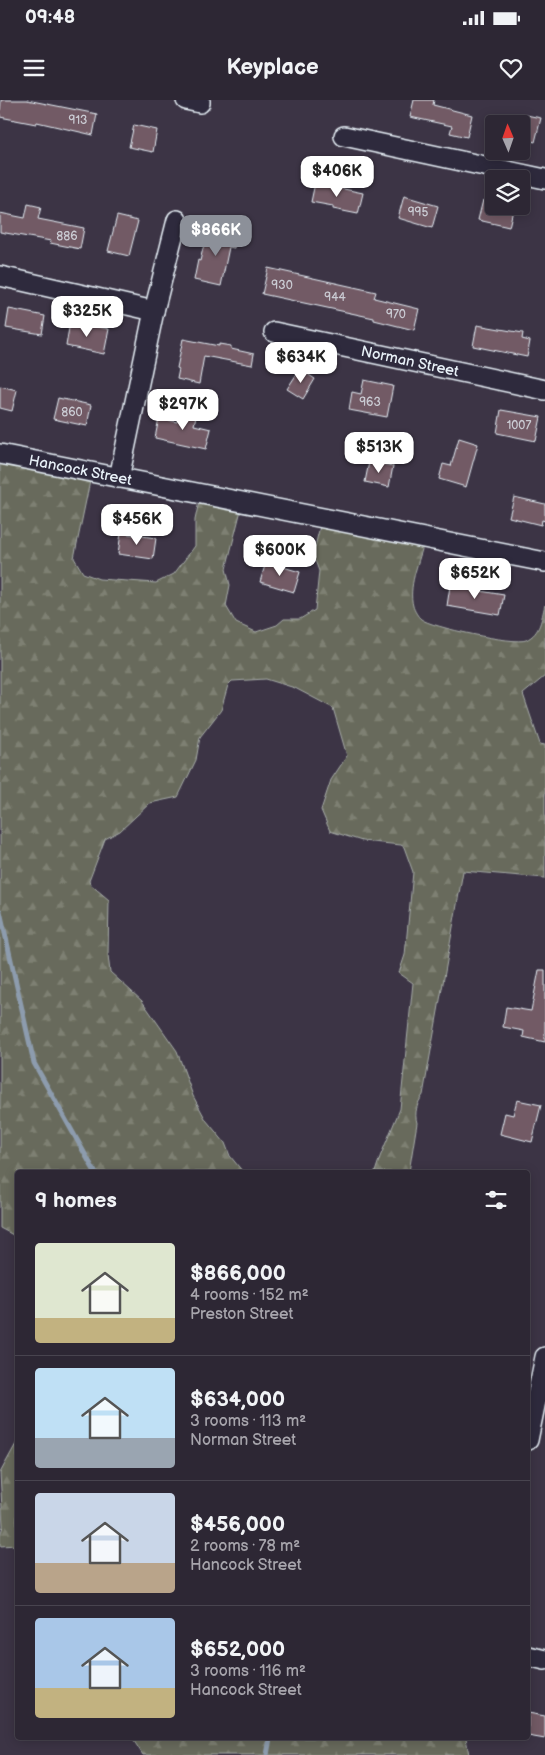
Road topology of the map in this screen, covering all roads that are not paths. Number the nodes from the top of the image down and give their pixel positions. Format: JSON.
{"nodes":[{"id":1,"x":344,"y":136,"type":"dead end"},
{"id":2,"x":545,"y":179,"type":"edge"},
{"id":3,"x":177,"y":220,"type":"dead end"},
{"id":4,"x":0,"y":276,"type":"edge"},
{"id":5,"x":154,"y":311,"type":"junction"},
{"id":6,"x":274,"y":332,"type":"dead end"},
{"id":7,"x":545,"y":390,"type":"edge"},
{"id":8,"x":0,"y":454,"type":"edge"},
{"id":9,"x":119,"y":478,"type":"junction"},
{"id":10,"x":545,"y":562,"type":"edge"},
{"id":11,"x":545,"y":1357,"type":"edge"},
{"id":12,"x":530,"y":1430,"type":"edge"},
{"id":13,"x":530,"y":1656,"type":"edge"},
{"id":14,"x":545,"y":1660,"type":"edge"}],
"edges":[{"from":1,"to":2,"type":"street"},
{"from":3,"to":5,"type":"street"},
{"from":4,"to":5,"type":"street"},
{"from":5,"to":9,"type":"street"},
{"from":6,"to":7,"type":"street","name":"Norman Street"},
{"from":8,"to":9,"type":"street","name":"Hancock Street"},
{"from":9,"to":10,"type":"street","name":"Hancock Street"},
{"from":11,"to":12,"type":"street"},
{"from":13,"to":14,"type":"street"}]}
